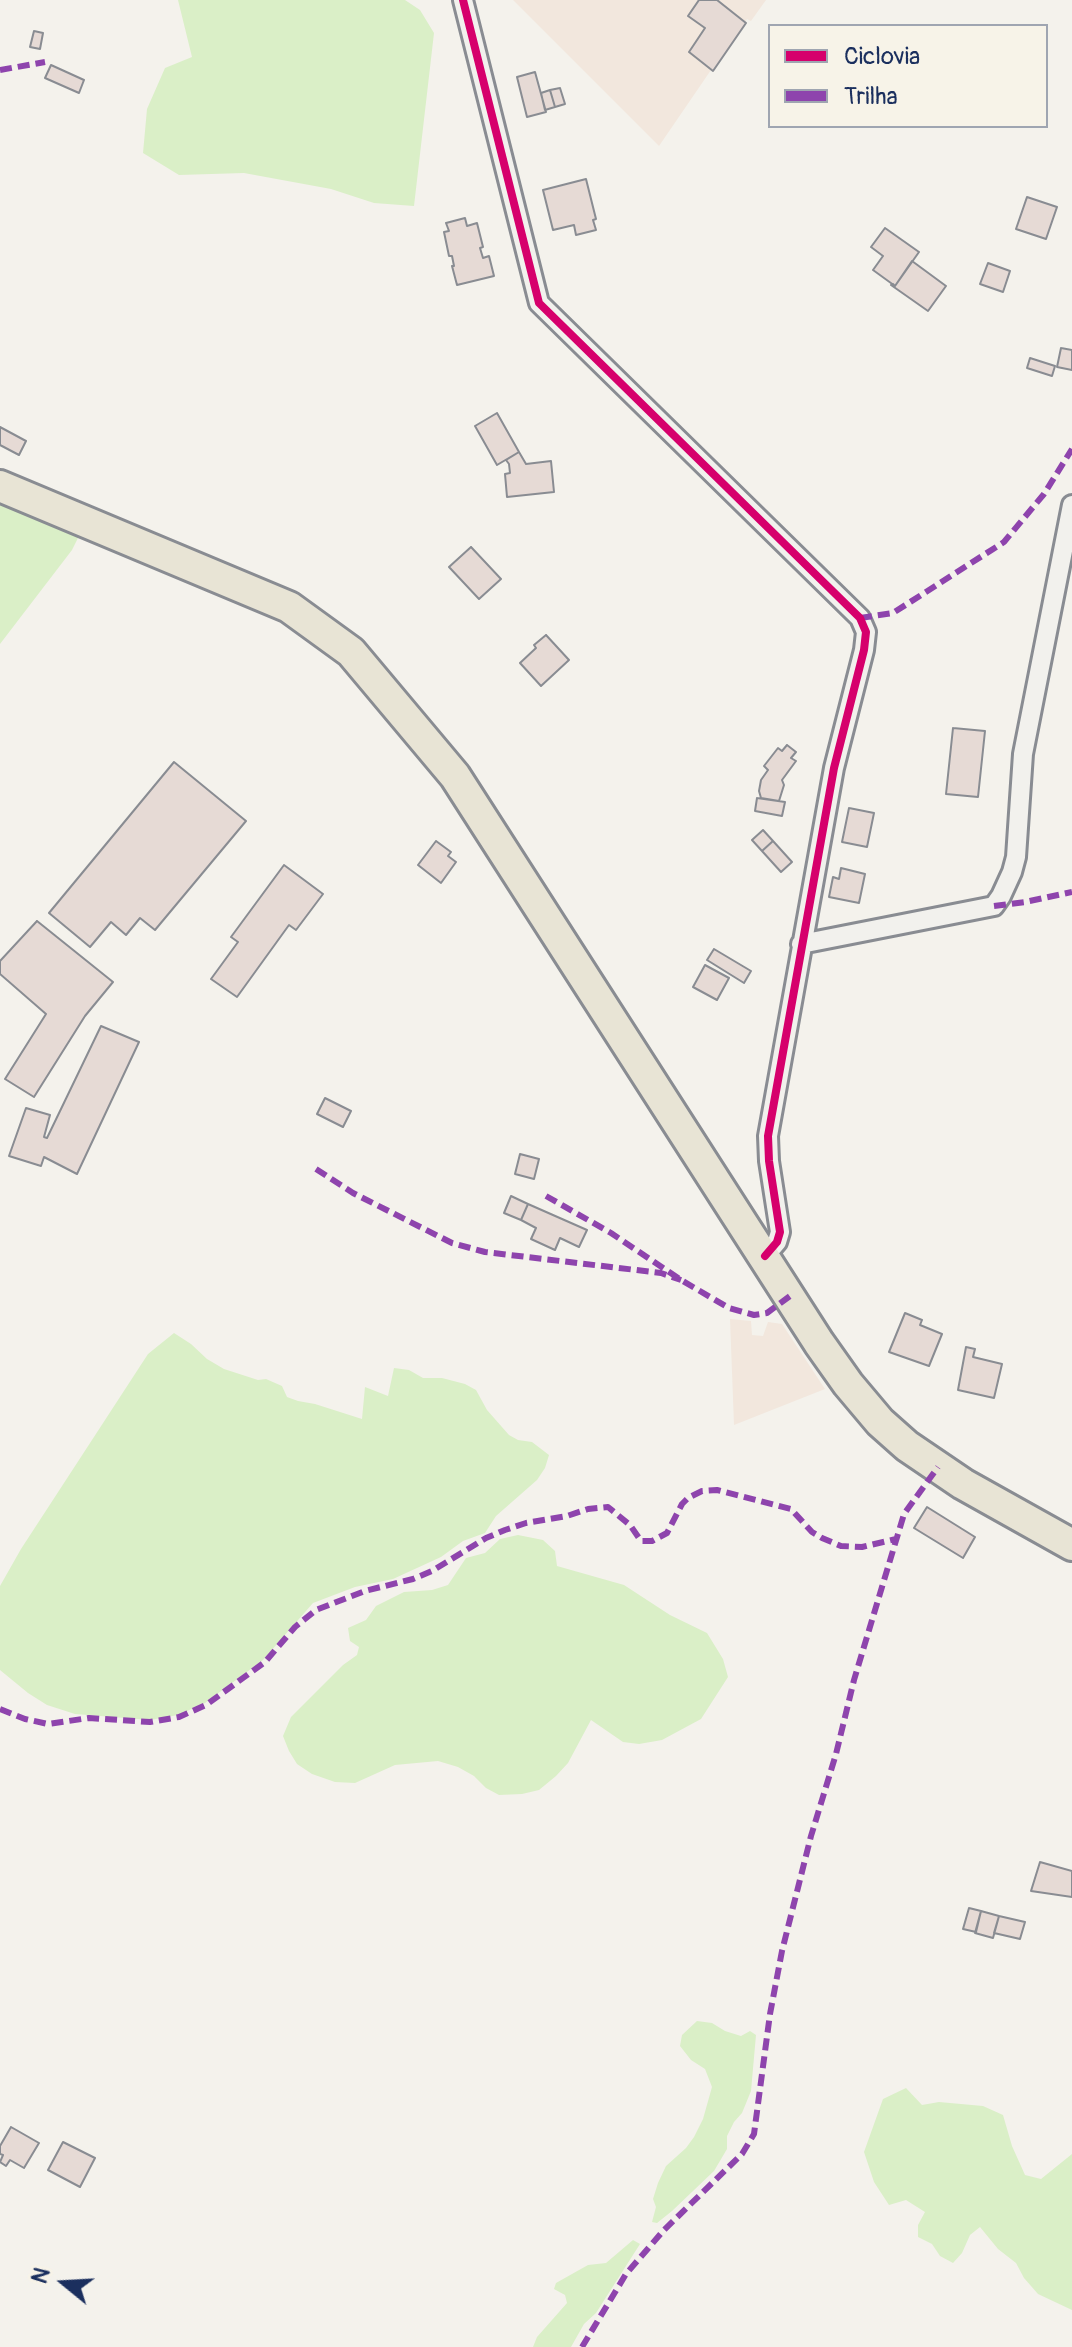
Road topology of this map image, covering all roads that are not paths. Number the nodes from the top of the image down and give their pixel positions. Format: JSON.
{"nodes":[{"id":1,"x":463,"y":0,"type":"edge"},
{"id":2,"x":0,"y":486,"type":"edge"},
{"id":3,"x":1072,"y":505,"type":"edge"},
{"id":4,"x":801,"y":944,"type":"junction"},
{"id":5,"x":765,"y":1256,"type":"junction"},
{"id":6,"x":1072,"y":1545,"type":"edge"}],
"edges":[{"from":1,"to":4,"type":"street"},
{"from":2,"to":5,"type":"main road"},
{"from":3,"to":4,"type":"street"},
{"from":4,"to":5,"type":"street"},
{"from":5,"to":6,"type":"main road"}]}
